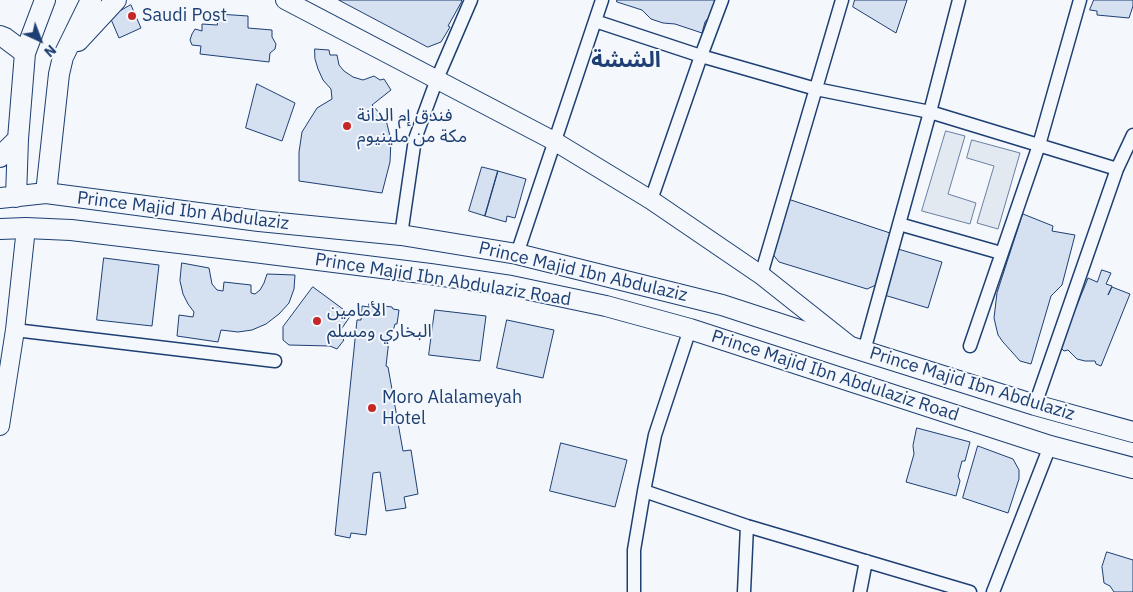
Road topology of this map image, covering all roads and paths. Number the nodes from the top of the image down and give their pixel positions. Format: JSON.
{"nodes":[{"id":1,"x":45,"y":0,"type":"edge"},
{"id":2,"x":91,"y":0,"type":"edge"},
{"id":3,"x":116,"y":0,"type":"edge"},
{"id":4,"x":471,"y":0,"type":"edge"},
{"id":5,"x":602,"y":0,"type":"edge"},
{"id":6,"x":722,"y":0,"type":"edge"},
{"id":7,"x":842,"y":0,"type":"edge"},
{"id":8,"x":959,"y":0,"type":"edge"},
{"id":9,"x":1080,"y":0,"type":"edge"},
{"id":10,"x":291,"y":2,"type":"edge"},
{"id":11,"x":595,"y":21,"type":"junction"},
{"id":12,"x":0,"y":36,"type":"edge"},
{"id":13,"x":25,"y":53,"type":"junction"},
{"id":14,"x":701,"y":56,"type":"junction"},
{"id":15,"x":63,"y":57,"type":"junction"},
{"id":16,"x":437,"y":79,"type":"junction"},
{"id":17,"x":816,"y":89,"type":"junction"},
{"id":18,"x":930,"y":112,"type":"junction"},
{"id":19,"x":1133,"y":134,"type":"edge"},
{"id":20,"x":18,"y":139,"type":"junction"},
{"id":21,"x":554,"y":141,"type":"junction"},
{"id":22,"x":1039,"y":145,"type":"junction"},
{"id":23,"x":0,"y":156,"type":"edge"},
{"id":24,"x":1117,"y":169,"type":"junction"},
{"id":25,"x":46,"y":193,"type":"junction"},
{"id":26,"x":8,"y":197,"type":"edge"},
{"id":27,"x":651,"y":200,"type":"junction"},
{"id":28,"x":259,"y":221,"type":"junction"},
{"id":29,"x":899,"y":224,"type":"junction"},
{"id":30,"x":26,"y":228,"type":"junction"},
{"id":31,"x":0,"y":230,"type":"edge"},
{"id":32,"x":401,"y":235,"type":"junction"},
{"id":33,"x":254,"y":252,"type":"junction"},
{"id":34,"x":1001,"y":253,"type":"junction"},
{"id":35,"x":517,"y":254,"type":"junction"},
{"id":36,"x":760,"y":275,"type":"junction"},
{"id":37,"x":690,"y":329,"type":"junction"},
{"id":38,"x":15,"y":330,"type":"junction"},
{"id":39,"x":970,"y":346,"type":"dead end"},
{"id":40,"x":859,"y":350,"type":"junction"},
{"id":41,"x":276,"y":361,"type":"dead end"},
{"id":42,"x":4,"y":375,"type":"edge"},
{"id":43,"x":1035,"y":405,"type":"junction"},
{"id":44,"x":0,"y":426,"type":"edge"},
{"id":45,"x":1133,"y":432,"type":"edge"},
{"id":46,"x":1050,"y":446,"type":"junction"},
{"id":47,"x":1133,"y":468,"type":"edge"},
{"id":48,"x":644,"y":491,"type":"junction"},
{"id":49,"x":747,"y":526,"type":"junction"},
{"id":50,"x":866,"y":561,"type":"junction"},
{"id":51,"x":634,"y":592,"type":"edge"},
{"id":52,"x":744,"y":592,"type":"edge"},
{"id":53,"x":860,"y":592,"type":"edge"},
{"id":54,"x":970,"y":592,"type":"edge"},
{"id":55,"x":993,"y":592,"type":"edge"}],
"edges":[{"from":1,"to":13,"type":"main road"},
{"from":2,"to":15,"type":"main road"},
{"from":3,"to":15,"type":"main road"},
{"from":4,"to":16,"type":"street"},
{"from":5,"to":11,"type":"street"},
{"from":6,"to":14,"type":"street"},
{"from":7,"to":17,"type":"street"},
{"from":8,"to":18,"type":"street"},
{"from":9,"to":22,"type":"street"},
{"from":10,"to":16,"type":"street"},
{"from":11,"to":14,"type":"street"},
{"from":11,"to":21,"type":"street"},
{"from":12,"to":13,"type":"main road"},
{"from":13,"to":20,"type":"main road"},
{"from":14,"to":17,"type":"street"},
{"from":14,"to":27,"type":"street"},
{"from":15,"to":25,"type":"main road"},
{"from":16,"to":21,"type":"street"},
{"from":16,"to":32,"type":"street"},
{"from":17,"to":18,"type":"street"},
{"from":17,"to":36,"type":"street"},
{"from":18,"to":22,"type":"street"},
{"from":18,"to":29,"type":"street"},
{"from":19,"to":24,"type":"street"},
{"from":20,"to":23,"type":"main road"},
{"from":20,"to":26,"type":"main road"},
{"from":21,"to":27,"type":"street"},
{"from":21,"to":35,"type":"street"},
{"from":22,"to":24,"type":"street"},
{"from":22,"to":34,"type":"street"},
{"from":24,"to":43,"type":"street"},
{"from":25,"to":26,"type":"main road","name":"Prince Majid Ibn Abdulaziz"},
{"from":25,"to":28,"type":"main road","name":"Prince Majid Ibn Abdulaziz"},
{"from":27,"to":36,"type":"street"},
{"from":28,"to":32,"type":"main road","name":"Prince Majid Ibn Abdulaziz"},
{"from":28,"to":33,"type":"main road"},
{"from":29,"to":34,"type":"street"},
{"from":29,"to":40,"type":"street"},
{"from":30,"to":31,"type":"main road","name":"Prince Majid Ibn Abdulaziz Road"},
{"from":30,"to":33,"type":"main road","name":"Prince Majid Ibn Abdulaziz Road"},
{"from":30,"to":38,"type":"street"},
{"from":32,"to":35,"type":"main road","name":"Prince Majid Ibn Abdulaziz"},
{"from":33,"to":37,"type":"main road","name":"Prince Majid Ibn Abdulaziz Road"},
{"from":34,"to":39,"type":"street"},
{"from":35,"to":40,"type":"main road","name":"Prince Majid Ibn Abdulaziz"},
{"from":36,"to":40,"type":"street"},
{"from":37,"to":46,"type":"main road","name":"Prince Majid Ibn Abdulaziz Road"},
{"from":37,"to":48,"type":"street"},
{"from":38,"to":41,"type":"street"},
{"from":38,"to":42,"type":"street"},
{"from":40,"to":43,"type":"main road","name":"Prince Majid Ibn Abdulaziz"},
{"from":42,"to":44,"type":"street"},
{"from":43,"to":45,"type":"main road","name":"Prince Majid Ibn Abdulaziz"},
{"from":46,"to":47,"type":"main road","name":"Prince Majid Ibn Abdulaziz Road"},
{"from":46,"to":55,"type":"street"},
{"from":48,"to":49,"type":"street"},
{"from":48,"to":51,"type":"street"},
{"from":49,"to":50,"type":"street"},
{"from":49,"to":52,"type":"street"},
{"from":50,"to":53,"type":"street"},
{"from":50,"to":54,"type":"street"}]}
